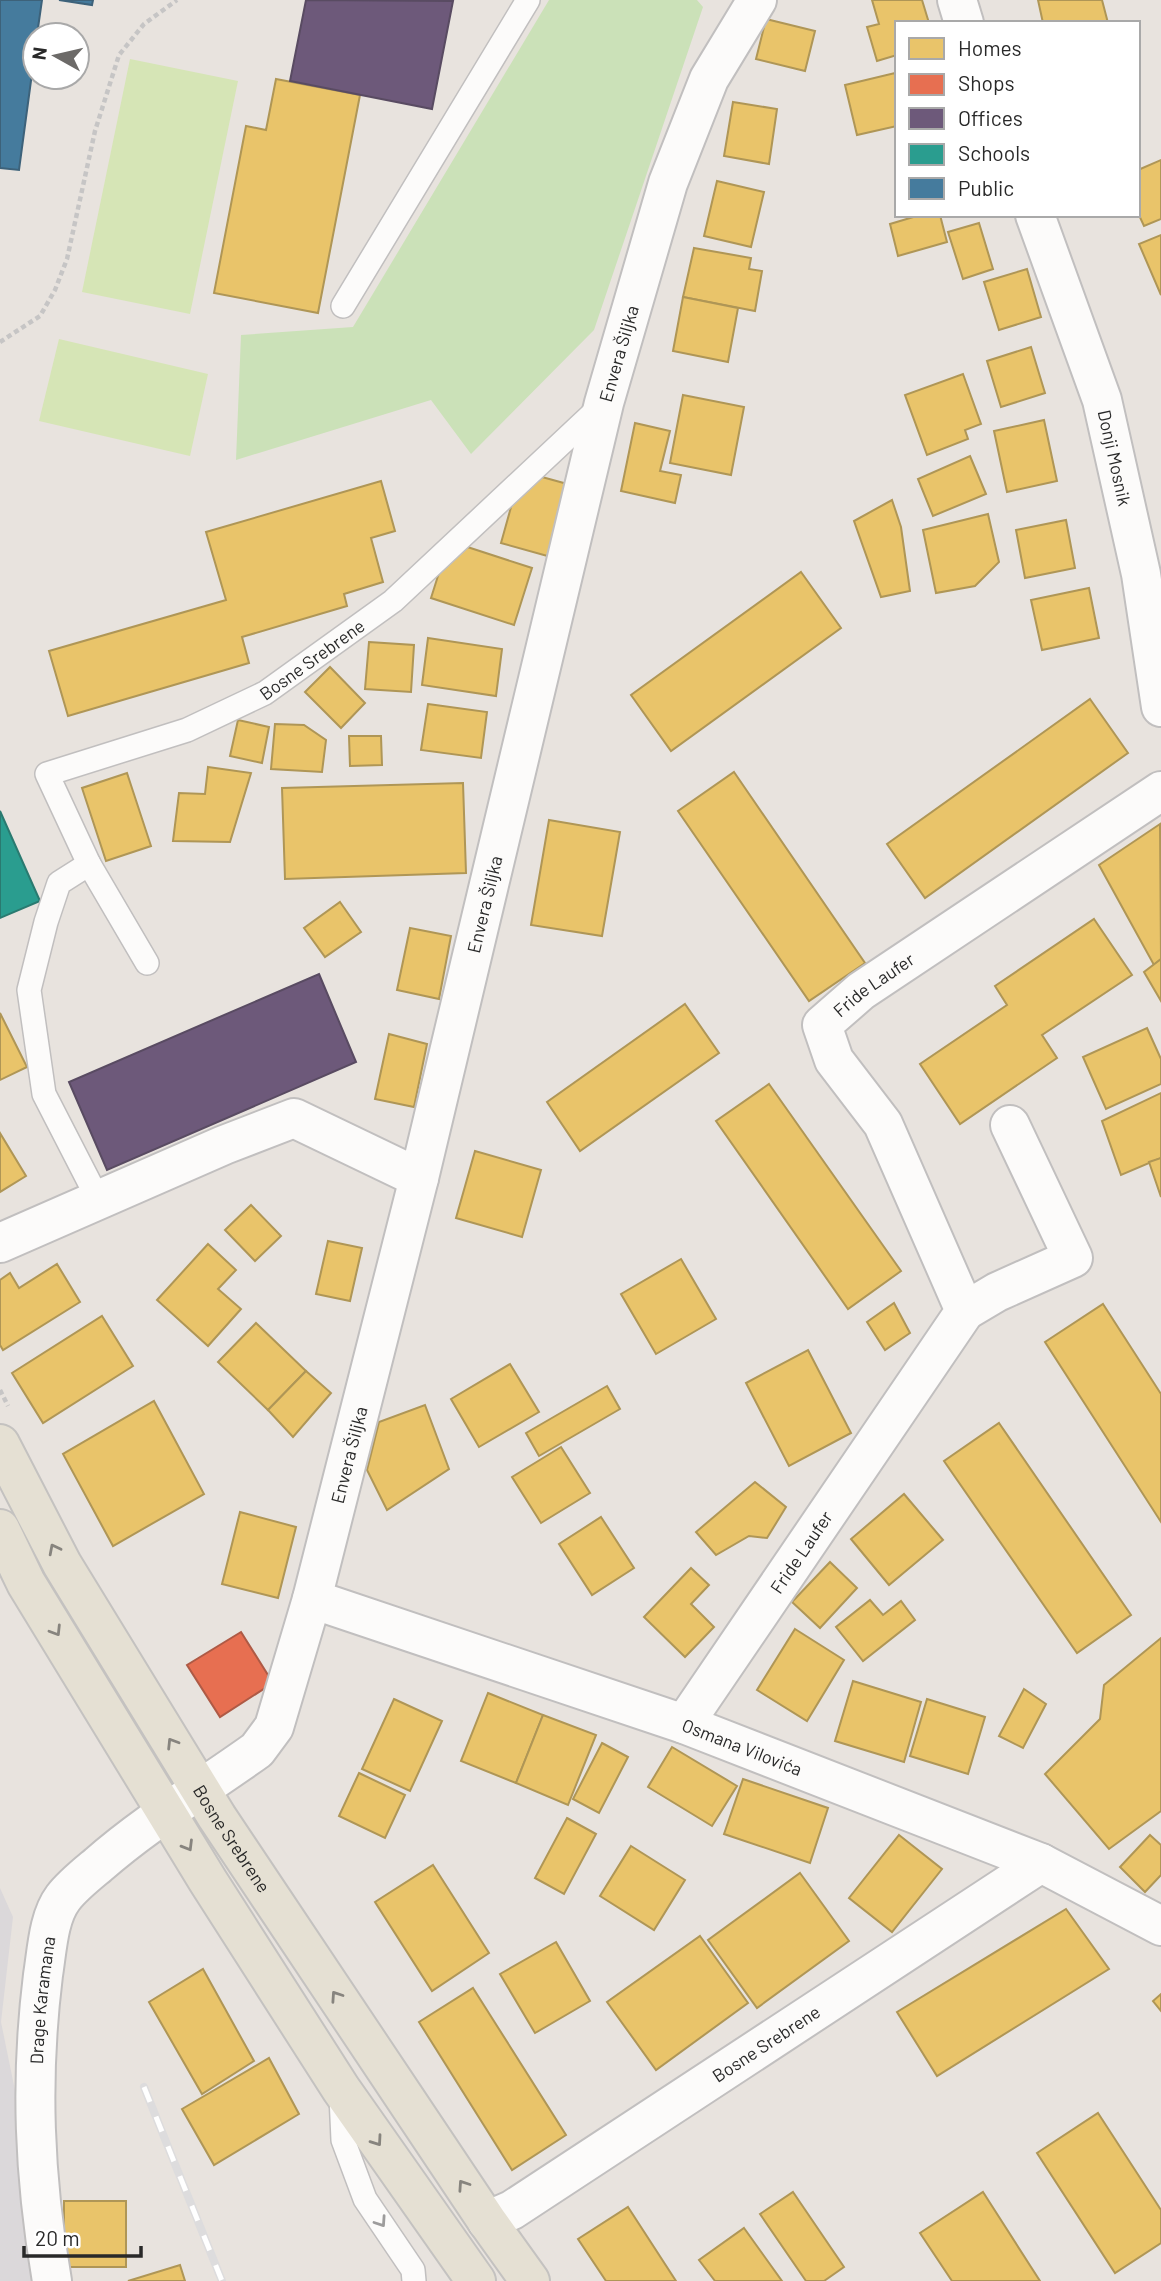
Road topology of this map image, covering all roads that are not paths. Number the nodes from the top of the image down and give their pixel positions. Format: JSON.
{"nodes":[{"id":1,"x":528,"y":0,"type":"edge"},
{"id":2,"x":757,"y":0,"type":"edge"},
{"id":3,"x":957,"y":0,"type":"edge"},
{"id":4,"x":963,"y":21,"type":"edge"},
{"id":5,"x":1036,"y":217,"type":"edge"},
{"id":6,"x":343,"y":306,"type":"dead end"},
{"id":7,"x":604,"y":403,"type":"junction"},
{"id":8,"x":1161,"y":707,"type":"edge"},
{"id":9,"x":1161,"y":791,"type":"edge"},
{"id":10,"x":89,"y":864,"type":"junction"},
{"id":11,"x":147,"y":963,"type":"dead end"},
{"id":12,"x":1010,"y":1125,"type":"dead end"},
{"id":13,"x":419,"y":1178,"type":"junction"},
{"id":14,"x":99,"y":1200,"type":"junction"},
{"id":15,"x":0,"y":1243,"type":"edge"},
{"id":16,"x":965,"y":1311,"type":"junction"},
{"id":17,"x":0,"y":1444,"type":"edge"},
{"id":18,"x":0,"y":1529,"type":"edge"},
{"id":19,"x":312,"y":1599,"type":"junction"},
{"id":20,"x":684,"y":1724,"type":"junction"},
{"id":21,"x":201,"y":1790,"type":"junction"},
{"id":22,"x":167,"y":1812,"type":"junction"},
{"id":23,"x":1041,"y":1863,"type":"junction"},
{"id":24,"x":1161,"y":1926,"type":"edge"},
{"id":25,"x":341,"y":2089,"type":"junction"},
{"id":26,"x":487,"y":2221,"type":"junction"},
{"id":27,"x":51,"y":2281,"type":"edge"},
{"id":28,"x":414,"y":2281,"type":"edge"},
{"id":29,"x":476,"y":2281,"type":"edge"},
{"id":30,"x":530,"y":2281,"type":"edge"}],
"edges":[{"from":1,"to":6,"type":"lane"},
{"from":2,"to":7,"type":"street","name":"Envera Šiljka"},
{"from":3,"to":4,"type":"street"},
{"from":5,"to":8,"type":"street","name":"Donji Mosnik"},
{"from":7,"to":10,"type":"lane","name":"Bosne Srebrene"},
{"from":7,"to":13,"type":"street","name":"Envera Šiljka"},
{"from":9,"to":16,"type":"street","name":"Fride Laufer"},
{"from":10,"to":11,"type":"lane","name":"Bosne Srebrene"},
{"from":10,"to":14,"type":"lane"},
{"from":12,"to":16,"type":"street","name":"Fride Laufer"},
{"from":13,"to":14,"type":"street"},
{"from":13,"to":19,"type":"street","name":"Envera Šiljka"},
{"from":14,"to":15,"type":"street"},
{"from":16,"to":20,"type":"street","name":"Fride Laufer"},
{"from":21,"to":17,"type":"main road","name":"Bosne Srebrene","one_way":true},
{"from":18,"to":22,"type":"main road","one_way":true},
{"from":19,"to":20,"type":"street","name":"Osmana Vilovića"},
{"from":19,"to":21,"type":"street","name":"Envera Šiljka"},
{"from":20,"to":23,"type":"street","name":"Osmana Vilovića"},
{"from":21,"to":22,"type":"street","name":"Drage Karamana"},
{"from":26,"to":21,"type":"main road","name":"Bosne Srebrene","one_way":true},
{"from":22,"to":25,"type":"main road","one_way":true},
{"from":22,"to":27,"type":"street","name":"Drage Karamana"},
{"from":23,"to":24,"type":"street","name":"Osmana Vilovića"},
{"from":23,"to":26,"type":"street","name":"Bosne Srebrene"},
{"from":25,"to":28,"type":"lane","one_way":true},
{"from":25,"to":29,"type":"main road","one_way":true},
{"from":26,"to":30,"type":"main road","name":"Bosne Srebrene"}]}
